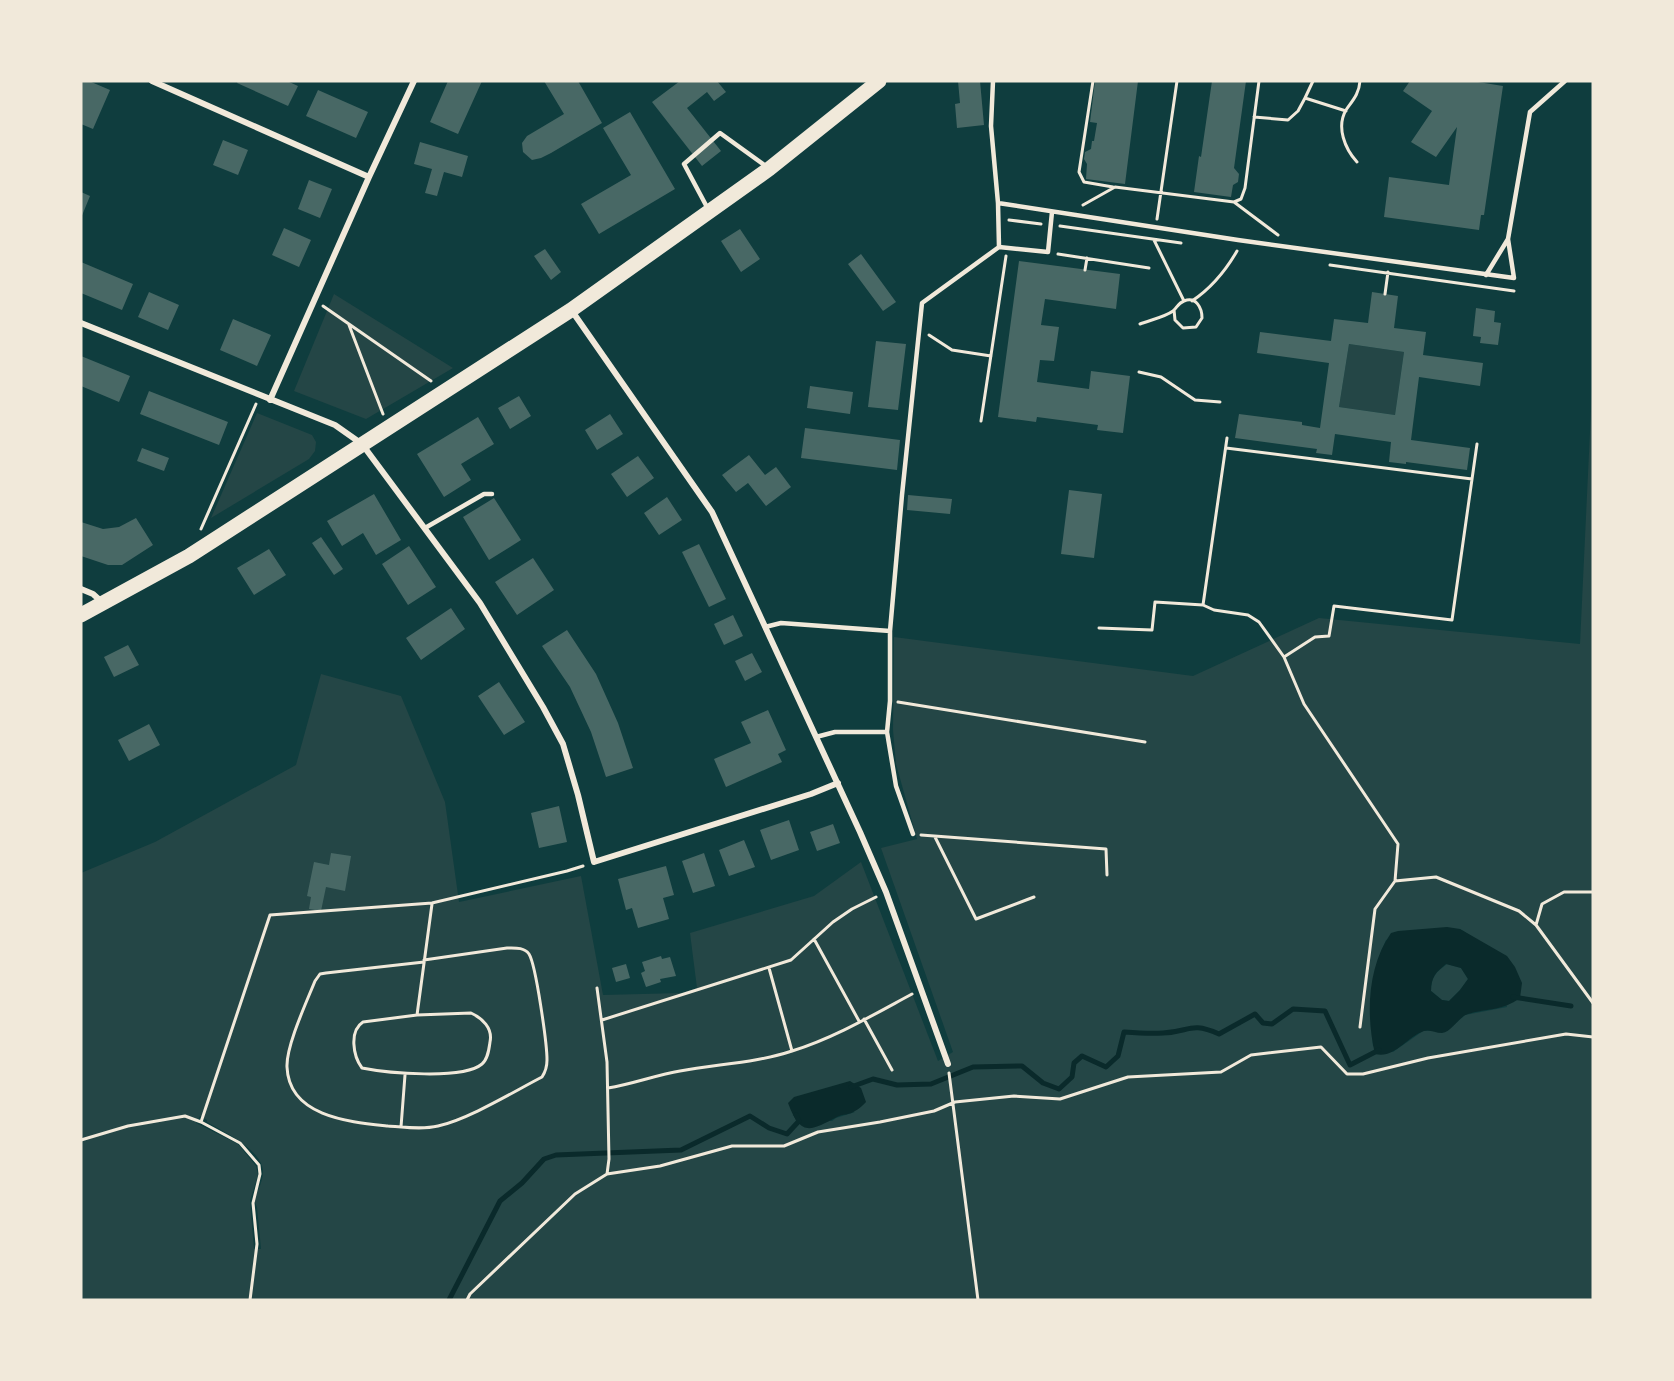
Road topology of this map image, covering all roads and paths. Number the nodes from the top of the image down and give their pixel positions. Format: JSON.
{"nodes":[{"id":1,"x":152,"y":81,"type":"edge"},
{"id":2,"x":414,"y":81,"type":"edge"},
{"id":3,"x":879,"y":81,"type":"edge"},
{"id":4,"x":993,"y":81,"type":"edge"},
{"id":5,"x":1093,"y":81,"type":"edge"},
{"id":6,"x":1177,"y":81,"type":"edge"},
{"id":7,"x":1259,"y":81,"type":"edge"},
{"id":8,"x":1313,"y":81,"type":"edge"},
{"id":9,"x":1360,"y":81,"type":"edge"},
{"id":10,"x":1565,"y":81,"type":"edge"},
{"id":11,"x":1305,"y":98,"type":"junction"},
{"id":12,"x":1346,"y":111,"type":"junction"},
{"id":13,"x":1254,"y":117,"type":"junction"},
{"id":14,"x":1357,"y":162,"type":"dead end"},
{"id":15,"x":769,"y":169,"type":"junction"},
{"id":16,"x":369,"y":177,"type":"junction"},
{"id":17,"x":1115,"y":187,"type":"junction"},
{"id":18,"x":1161,"y":194,"type":"junction"},
{"id":19,"x":1234,"y":202,"type":"junction"},
{"id":20,"x":998,"y":203,"type":"junction"},
{"id":21,"x":709,"y":212,"type":"junction"},
{"id":22,"x":1052,"y":212,"type":"junction"},
{"id":23,"x":1069,"y":215,"type":"junction"},
{"id":24,"x":1156,"y":227,"type":"junction"},
{"id":25,"x":1508,"y":239,"type":"junction"},
{"id":26,"x":1154,"y":240,"type":"dead end"},
{"id":27,"x":1286,"y":246,"type":"junction"},
{"id":28,"x":999,"y":247,"type":"junction"},
{"id":29,"x":1007,"y":248,"type":"junction"},
{"id":30,"x":1237,"y":251,"type":"dead end"},
{"id":31,"x":1048,"y":252,"type":"junction"},
{"id":32,"x":1087,"y":258,"type":"junction"},
{"id":33,"x":1390,"y":261,"type":"junction"},
{"id":34,"x":1149,"y":268,"type":"dead end"},
{"id":35,"x":1085,"y":270,"type":"dead end"},
{"id":36,"x":1486,"y":275,"type":"junction"},
{"id":37,"x":1385,"y":294,"type":"dead end"},
{"id":38,"x":314,"y":300,"type":"junction"},
{"id":39,"x":1184,"y":300,"type":"junction"},
{"id":40,"x":1192,"y":300,"type":"junction"},
{"id":41,"x":572,"y":310,"type":"junction"},
{"id":42,"x":1174,"y":310,"type":"junction"},
{"id":43,"x":81,"y":323,"type":"edge"},
{"id":44,"x":348,"y":323,"type":"junction"},
{"id":45,"x":1140,"y":324,"type":"dead end"},
{"id":46,"x":919,"y":329,"type":"junction"},
{"id":47,"x":991,"y":356,"type":"junction"},
{"id":48,"x":1139,"y":372,"type":"dead end"},
{"id":49,"x":445,"y":391,"type":"junction"},
{"id":50,"x":260,"y":396,"type":"junction"},
{"id":51,"x":270,"y":400,"type":"junction"},
{"id":52,"x":1220,"y":402,"type":"dead end"},
{"id":53,"x":981,"y":421,"type":"dead end"},
{"id":54,"x":388,"y":427,"type":"junction"},
{"id":55,"x":1227,"y":438,"type":"dead end"},
{"id":56,"x":362,"y":444,"type":"junction"},
{"id":57,"x":1477,"y":444,"type":"dead end"},
{"id":58,"x":1226,"y":448,"type":"junction"},
{"id":59,"x":1472,"y":479,"type":"junction"},
{"id":60,"x":492,"y":494,"type":"dead end"},
{"id":61,"x":425,"y":528,"type":"junction"},
{"id":62,"x":189,"y":556,"type":"junction"},
{"id":63,"x":81,"y":589,"type":"edge"},
{"id":64,"x":104,"y":603,"type":"junction"},
{"id":65,"x":1203,"y":605,"type":"junction"},
{"id":66,"x":81,"y":615,"type":"edge"},
{"id":67,"x":765,"y":627,"type":"junction"},
{"id":68,"x":1099,"y":628,"type":"dead end"},
{"id":69,"x":890,"y":631,"type":"junction"},
{"id":70,"x":1284,"y":657,"type":"junction"},
{"id":71,"x":890,"y":701,"type":"junction"},
{"id":72,"x":887,"y":732,"type":"junction"},
{"id":73,"x":816,"y":737,"type":"junction"},
{"id":74,"x":1145,"y":742,"type":"dead end"},
{"id":75,"x":838,"y":783,"type":"junction"},
{"id":76,"x":913,"y":834,"type":"joint"},
{"id":77,"x":935,"y":837,"type":"junction"},
{"id":78,"x":594,"y":862,"type":"junction"},
{"id":79,"x":1107,"y":875,"type":"dead end"},
{"id":80,"x":1395,"y":881,"type":"junction"},
{"id":81,"x":886,"y":892,"type":"junction"},
{"id":82,"x":1593,"y":892,"type":"edge"},
{"id":83,"x":1034,"y":897,"type":"dead end"},
{"id":84,"x":432,"y":903,"type":"junction"},
{"id":85,"x":1536,"y":925,"type":"junction"},
{"id":86,"x":814,"y":938,"type":"junction"},
{"id":87,"x":424,"y":961,"type":"junction"},
{"id":88,"x":769,"y":968,"type":"junction"},
{"id":89,"x":597,"y":988,"type":"dead end"},
{"id":90,"x":921,"y":989,"type":"junction"},
{"id":91,"x":1593,"y":1003,"type":"edge"},
{"id":92,"x":417,"y":1015,"type":"junction"},
{"id":93,"x":864,"y":1019,"type":"junction"},
{"id":94,"x":602,"y":1020,"type":"junction"},
{"id":95,"x":860,"y":1022,"type":"junction"},
{"id":96,"x":1360,"y":1027,"type":"dead end"},
{"id":97,"x":1593,"y":1037,"type":"edge"},
{"id":98,"x":792,"y":1051,"type":"junction"},
{"id":99,"x":948,"y":1064,"type":"joint"},
{"id":100,"x":892,"y":1070,"type":"dead end"},
{"id":101,"x":405,"y":1074,"type":"junction"},
{"id":102,"x":609,"y":1088,"type":"junction"},
{"id":103,"x":954,"y":1102,"type":"junction"},
{"id":104,"x":201,"y":1122,"type":"junction"},
{"id":105,"x":401,"y":1127,"type":"junction"},
{"id":106,"x":81,"y":1140,"type":"edge"},
{"id":107,"x":607,"y":1174,"type":"junction"},
{"id":108,"x":250,"y":1300,"type":"edge"},
{"id":109,"x":466,"y":1300,"type":"edge"},
{"id":110,"x":978,"y":1300,"type":"edge"}],
"edges":[{"from":1,"to":16,"type":"street"},
{"from":2,"to":16,"type":"street"},
{"from":3,"to":15,"type":"main road"},
{"from":4,"to":20,"type":"lane"},
{"from":5,"to":17,"type":"path"},
{"from":6,"to":18,"type":"path"},
{"from":7,"to":13,"type":"path"},
{"from":8,"to":11,"type":"path"},
{"from":9,"to":12,"type":"path"},
{"from":10,"to":25,"type":"lane"},
{"from":11,"to":12,"type":"path"},
{"from":11,"to":13,"type":"path"},
{"from":12,"to":14,"type":"path"},
{"from":13,"to":19,"type":"path"},
{"from":15,"to":21,"type":"main road"},
{"from":15,"to":21,"type":"lane"},
{"from":16,"to":38,"type":"street"},
{"from":17,"to":18,"type":"path"},
{"from":17,"to":23,"type":"path"},
{"from":18,"to":19,"type":"path"},
{"from":18,"to":24,"type":"path"},
{"from":19,"to":27,"type":"path"},
{"from":20,"to":22,"type":"lane"},
{"from":20,"to":28,"type":"lane"},
{"from":21,"to":41,"type":"main road"},
{"from":22,"to":23,"type":"lane"},
{"from":22,"to":31,"type":"lane"},
{"from":23,"to":24,"type":"lane"},
{"from":24,"to":27,"type":"lane"},
{"from":25,"to":36,"type":"lane"},
{"from":25,"to":36,"type":"lane"},
{"from":26,"to":39,"type":"path"},
{"from":27,"to":33,"type":"lane"},
{"from":28,"to":29,"type":"lane"},
{"from":28,"to":46,"type":"lane"},
{"from":29,"to":31,"type":"lane"},
{"from":29,"to":47,"type":"path"},
{"from":30,"to":40,"type":"path"},
{"from":31,"to":32,"type":"path"},
{"from":32,"to":34,"type":"path"},
{"from":32,"to":35,"type":"path"},
{"from":33,"to":36,"type":"lane"},
{"from":33,"to":37,"type":"path"},
{"from":38,"to":44,"type":"path"},
{"from":38,"to":51,"type":"street"},
{"from":39,"to":40,"type":"path"},
{"from":39,"to":42,"type":"path"},
{"from":40,"to":42,"type":"path"},
{"from":41,"to":49,"type":"main road"},
{"from":41,"to":67,"type":"street"},
{"from":42,"to":45,"type":"path"},
{"from":43,"to":50,"type":"street"},
{"from":44,"to":49,"type":"path"},
{"from":44,"to":54,"type":"path"},
{"from":46,"to":47,"type":"path"},
{"from":46,"to":69,"type":"lane"},
{"from":47,"to":53,"type":"path"},
{"from":48,"to":52,"type":"path"},
{"from":49,"to":54,"type":"main road"},
{"from":50,"to":51,"type":"street"},
{"from":50,"to":62,"type":"path"},
{"from":51,"to":56,"type":"street"},
{"from":54,"to":56,"type":"main road"},
{"from":55,"to":58,"type":"path"},
{"from":56,"to":61,"type":"street"},
{"from":56,"to":62,"type":"main road"},
{"from":57,"to":59,"type":"path"},
{"from":58,"to":59,"type":"path"},
{"from":58,"to":65,"type":"path"},
{"from":59,"to":70,"type":"path"},
{"from":60,"to":61,"type":"lane"},
{"from":61,"to":78,"type":"street"},
{"from":62,"to":64,"type":"main road"},
{"from":63,"to":64,"type":"street"},
{"from":64,"to":66,"type":"main road"},
{"from":65,"to":68,"type":"path"},
{"from":65,"to":70,"type":"path"},
{"from":67,"to":69,"type":"lane"},
{"from":67,"to":73,"type":"street"},
{"from":69,"to":71,"type":"lane"},
{"from":70,"to":80,"type":"path"},
{"from":71,"to":72,"type":"lane"},
{"from":71,"to":74,"type":"path"},
{"from":72,"to":73,"type":"lane"},
{"from":72,"to":76,"type":"lane"},
{"from":73,"to":75,"type":"street"},
{"from":75,"to":78,"type":"street"},
{"from":75,"to":81,"type":"street"},
{"from":76,"to":77,"type":"path"},
{"from":77,"to":79,"type":"path"},
{"from":77,"to":83,"type":"path"},
{"from":78,"to":84,"type":"path"},
{"from":80,"to":85,"type":"path"},
{"from":80,"to":96,"type":"path"},
{"from":81,"to":86,"type":"path"},
{"from":81,"to":90,"type":"street"},
{"from":82,"to":85,"type":"path"},
{"from":84,"to":87,"type":"path"},
{"from":84,"to":104,"type":"path"},
{"from":85,"to":91,"type":"path"},
{"from":86,"to":88,"type":"path"},
{"from":86,"to":95,"type":"path"},
{"from":87,"to":92,"type":"path"},
{"from":87,"to":105,"type":"path"},
{"from":87,"to":105,"type":"path"},
{"from":88,"to":94,"type":"path"},
{"from":88,"to":98,"type":"path"},
{"from":89,"to":94,"type":"path"},
{"from":90,"to":93,"type":"path"},
{"from":90,"to":99,"type":"street"},
{"from":92,"to":101,"type":"path"},
{"from":92,"to":101,"type":"path"},
{"from":93,"to":95,"type":"path"},
{"from":93,"to":100,"type":"path"},
{"from":94,"to":102,"type":"path"},
{"from":95,"to":98,"type":"path"},
{"from":97,"to":103,"type":"path"},
{"from":98,"to":102,"type":"path"},
{"from":99,"to":103,"type":"path"},
{"from":101,"to":105,"type":"path"},
{"from":102,"to":107,"type":"path"},
{"from":103,"to":107,"type":"path"},
{"from":103,"to":110,"type":"path"},
{"from":104,"to":106,"type":"path"},
{"from":104,"to":108,"type":"path"},
{"from":107,"to":109,"type":"path"}]}
